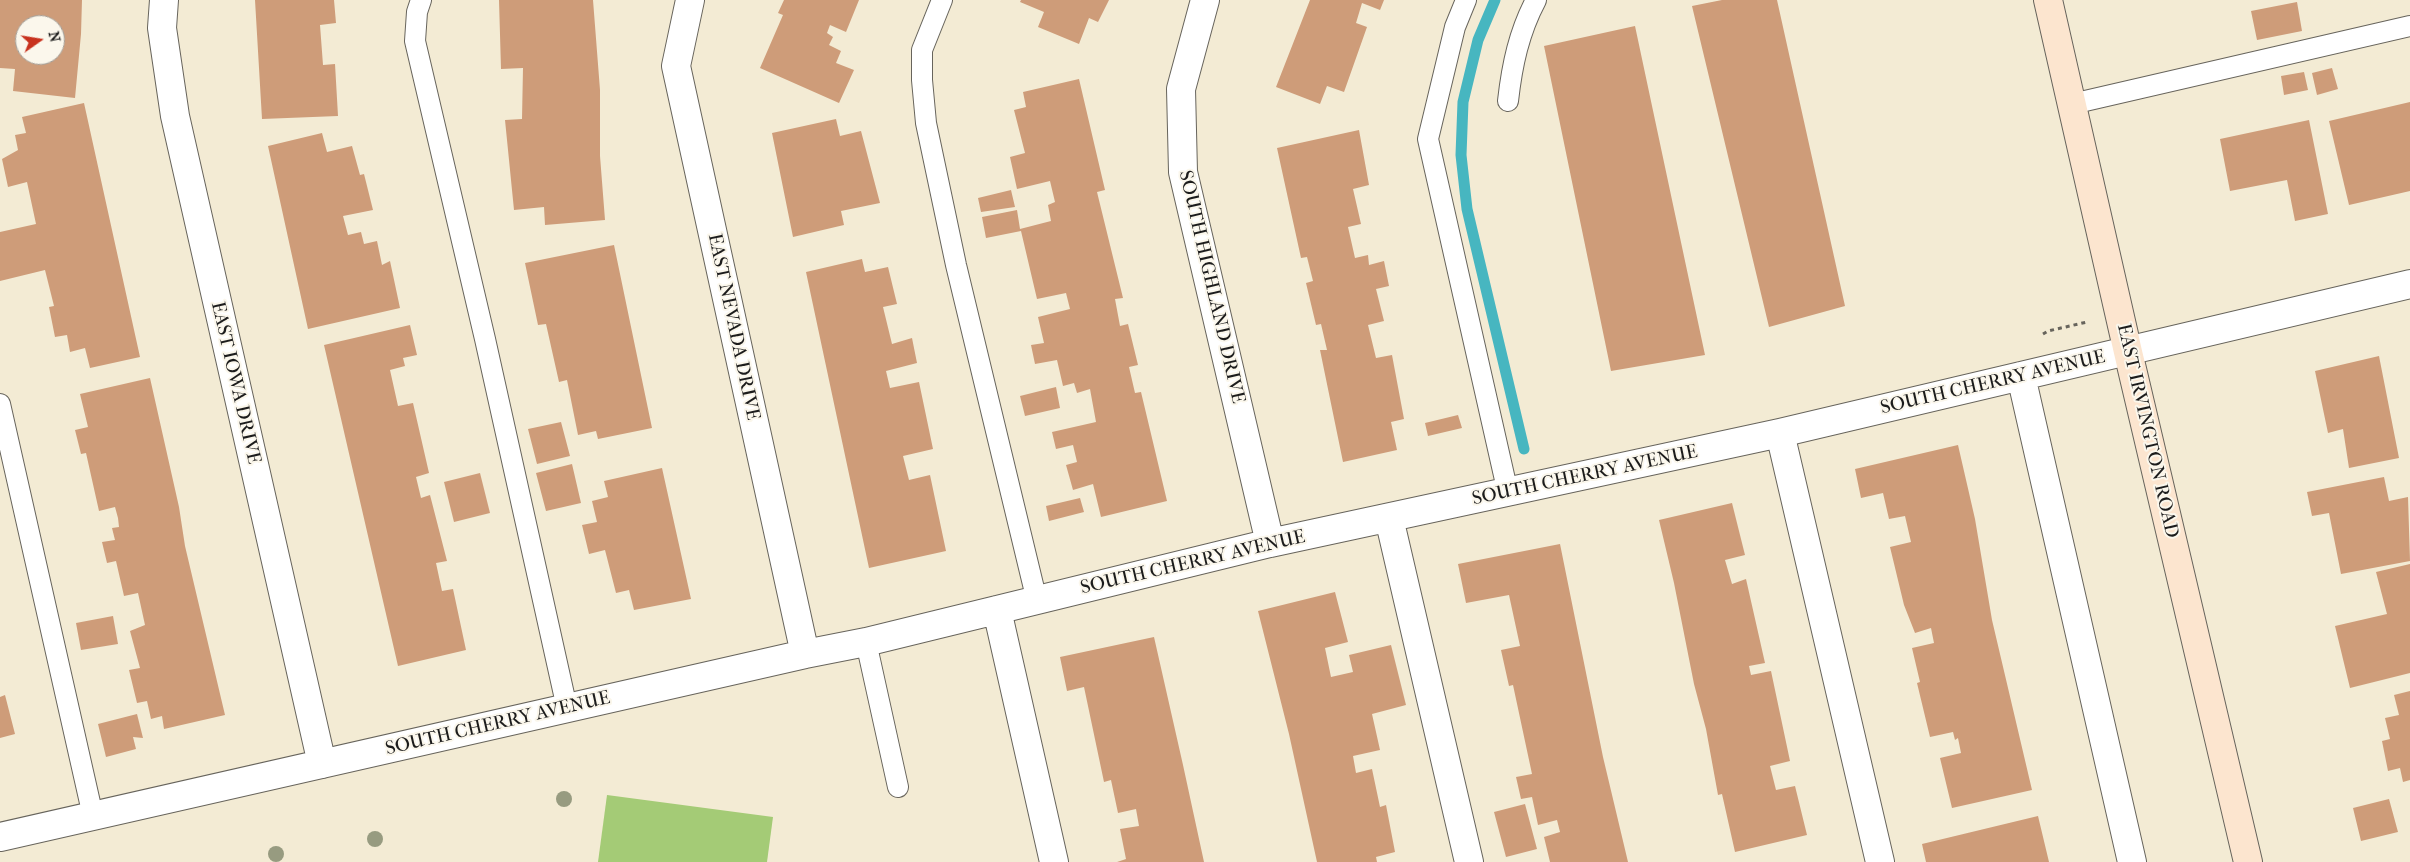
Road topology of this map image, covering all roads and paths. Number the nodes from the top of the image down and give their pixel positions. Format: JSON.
{"nodes":[{"id":1,"x":164,"y":0,"type":"edge"},
{"id":2,"x":421,"y":0,"type":"edge"},
{"id":3,"x":690,"y":0,"type":"edge"},
{"id":4,"x":942,"y":0,"type":"edge"},
{"id":5,"x":1205,"y":0,"type":"edge"},
{"id":6,"x":1466,"y":0,"type":"edge"},
{"id":7,"x":1536,"y":0,"type":"edge"},
{"id":8,"x":2048,"y":0,"type":"edge"},
{"id":9,"x":2410,"y":26,"type":"edge"},
{"id":10,"x":1508,"y":101,"type":"dead end"},
{"id":11,"x":2072,"y":104,"type":"junction"},
{"id":12,"x":2410,"y":284,"type":"edge"},
{"id":13,"x":2128,"y":352,"type":"junction"},
{"id":14,"x":2021,"y":376,"type":"junction"},
{"id":15,"x":0,"y":404,"type":"edge"},
{"id":16,"x":1780,"y":433,"type":"junction"},
{"id":17,"x":1508,"y":493,"type":"junction"},
{"id":18,"x":1389,"y":518,"type":"junction"},
{"id":19,"x":1270,"y":543,"type":"junction"},
{"id":20,"x":1037,"y":601,"type":"junction"},
{"id":21,"x":997,"y":610,"type":"junction"},
{"id":22,"x":866,"y":642,"type":"junction"},
{"id":23,"x":805,"y":654,"type":"junction"},
{"id":24,"x":568,"y":708,"type":"junction"},
{"id":25,"x":322,"y":764,"type":"junction"},
{"id":26,"x":898,"y":787,"type":"dead end"},
{"id":27,"x":93,"y":816,"type":"junction"},
{"id":28,"x":0,"y":837,"type":"edge"},
{"id":29,"x":1054,"y":862,"type":"edge"},
{"id":30,"x":1469,"y":862,"type":"edge"},
{"id":31,"x":1880,"y":862,"type":"edge"},
{"id":32,"x":2132,"y":862,"type":"edge"},
{"id":33,"x":2248,"y":862,"type":"edge"}],
"edges":[{"from":1,"to":25,"type":"street","name":"EAST IOWA DRIVE"},
{"from":2,"to":24,"type":"lane"},
{"from":3,"to":23,"type":"street","name":"EAST NEVADA DRIVE"},
{"from":4,"to":20,"type":"lane"},
{"from":5,"to":19,"type":"street","name":"SOUTH HIGHLAND DRIVE"},
{"from":6,"to":17,"type":"lane"},
{"from":7,"to":10,"type":"lane"},
{"from":8,"to":11,"type":"main road","name":"EAST IRVINGTON ROAD"},
{"from":9,"to":11,"type":"lane"},
{"from":11,"to":13,"type":"main road","name":"EAST IRVINGTON ROAD"},
{"from":12,"to":13,"type":"street","name":"SOUTH CHERRY AVENUE"},
{"from":13,"to":14,"type":"street","name":"SOUTH CHERRY AVENUE"},
{"from":13,"to":33,"type":"main road","name":"EAST IRVINGTON ROAD"},
{"from":14,"to":16,"type":"street","name":"SOUTH CHERRY AVENUE"},
{"from":14,"to":32,"type":"street"},
{"from":15,"to":27,"type":"lane"},
{"from":16,"to":17,"type":"street","name":"SOUTH CHERRY AVENUE"},
{"from":16,"to":31,"type":"street"},
{"from":17,"to":18,"type":"street","name":"SOUTH CHERRY AVENUE"},
{"from":18,"to":19,"type":"street","name":"SOUTH CHERRY AVENUE"},
{"from":18,"to":30,"type":"street"},
{"from":19,"to":20,"type":"street","name":"SOUTH CHERRY AVENUE"},
{"from":20,"to":21,"type":"street","name":"SOUTH CHERRY AVENUE"},
{"from":21,"to":22,"type":"street","name":"SOUTH CHERRY AVENUE"},
{"from":21,"to":29,"type":"street"},
{"from":22,"to":23,"type":"street","name":"SOUTH CHERRY AVENUE"},
{"from":22,"to":26,"type":"lane"},
{"from":23,"to":24,"type":"street","name":"SOUTH CHERRY AVENUE"},
{"from":24,"to":25,"type":"street","name":"SOUTH CHERRY AVENUE"},
{"from":25,"to":27,"type":"street","name":"SOUTH CHERRY AVENUE"},
{"from":27,"to":28,"type":"street","name":"SOUTH CHERRY AVENUE"}]}
